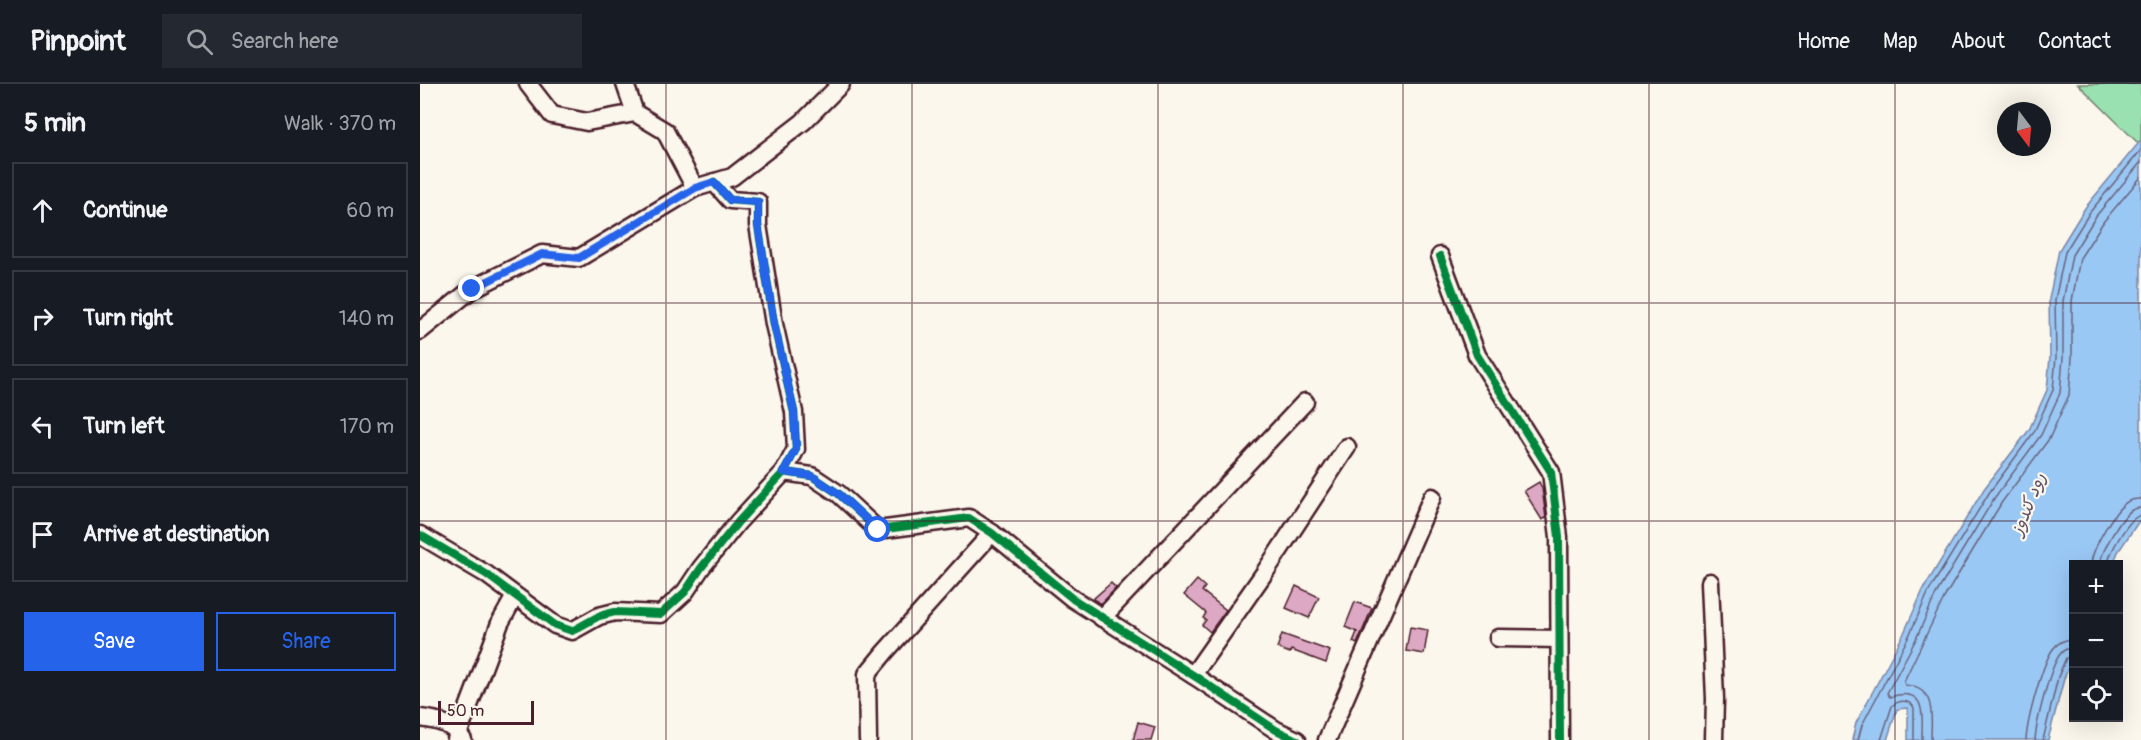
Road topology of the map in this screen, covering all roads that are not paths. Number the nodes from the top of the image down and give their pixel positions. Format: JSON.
{"nodes":[{"id":1,"x":528,"y":84,"type":"edge"},
{"id":2,"x":625,"y":84,"type":"edge"},
{"id":3,"x":841,"y":84,"type":"edge"},
{"id":4,"x":635,"y":113,"type":"junction"},
{"id":5,"x":714,"y":182,"type":"junction"},
{"id":6,"x":695,"y":188,"type":"junction"},
{"id":7,"x":1440,"y":256,"type":"dead end"},
{"id":8,"x":420,"y":332,"type":"edge"},
{"id":9,"x":1305,"y":402,"type":"dead end"},
{"id":10,"x":1347,"y":447,"type":"dead end"},
{"id":11,"x":784,"y":472,"type":"junction"},
{"id":12,"x":1432,"y":497,"type":"dead end"},
{"id":13,"x":992,"y":533,"type":"junction"},
{"id":14,"x":420,"y":535,"type":"edge"},
{"id":15,"x":1710,"y":582,"type":"dead end"},
{"id":16,"x":515,"y":596,"type":"junction"},
{"id":17,"x":1102,"y":618,"type":"junction"},
{"id":18,"x":1498,"y":638,"type":"dead end"},
{"id":19,"x":1559,"y":639,"type":"junction"},
{"id":20,"x":1193,"y":675,"type":"junction"},
{"id":21,"x":420,"y":718,"type":"edge"},
{"id":22,"x":459,"y":738,"type":"edge"},
{"id":23,"x":868,"y":740,"type":"edge"},
{"id":24,"x":1297,"y":740,"type":"edge"},
{"id":25,"x":1327,"y":740,"type":"edge"},
{"id":26,"x":1560,"y":740,"type":"edge"},
{"id":27,"x":1714,"y":740,"type":"edge"}],
"edges":[{"from":1,"to":4,"type":"street"},
{"from":2,"to":4,"type":"street"},
{"from":3,"to":5,"type":"street"},
{"from":4,"to":6,"type":"street"},
{"from":5,"to":6,"type":"street"},
{"from":5,"to":11,"type":"street"},
{"from":6,"to":8,"type":"street"},
{"from":7,"to":19,"type":"street"},
{"from":9,"to":17,"type":"street"},
{"from":10,"to":20,"type":"street"},
{"from":11,"to":13,"type":"street"},
{"from":11,"to":16,"type":"street"},
{"from":12,"to":25,"type":"street"},
{"from":13,"to":17,"type":"street"},
{"from":13,"to":23,"type":"street"},
{"from":14,"to":16,"type":"street"},
{"from":15,"to":27,"type":"street"},
{"from":16,"to":22,"type":"street"},
{"from":17,"to":20,"type":"street"},
{"from":18,"to":19,"type":"street"},
{"from":19,"to":26,"type":"street"},
{"from":20,"to":24,"type":"street"},
{"from":21,"to":22,"type":"street"}]}
